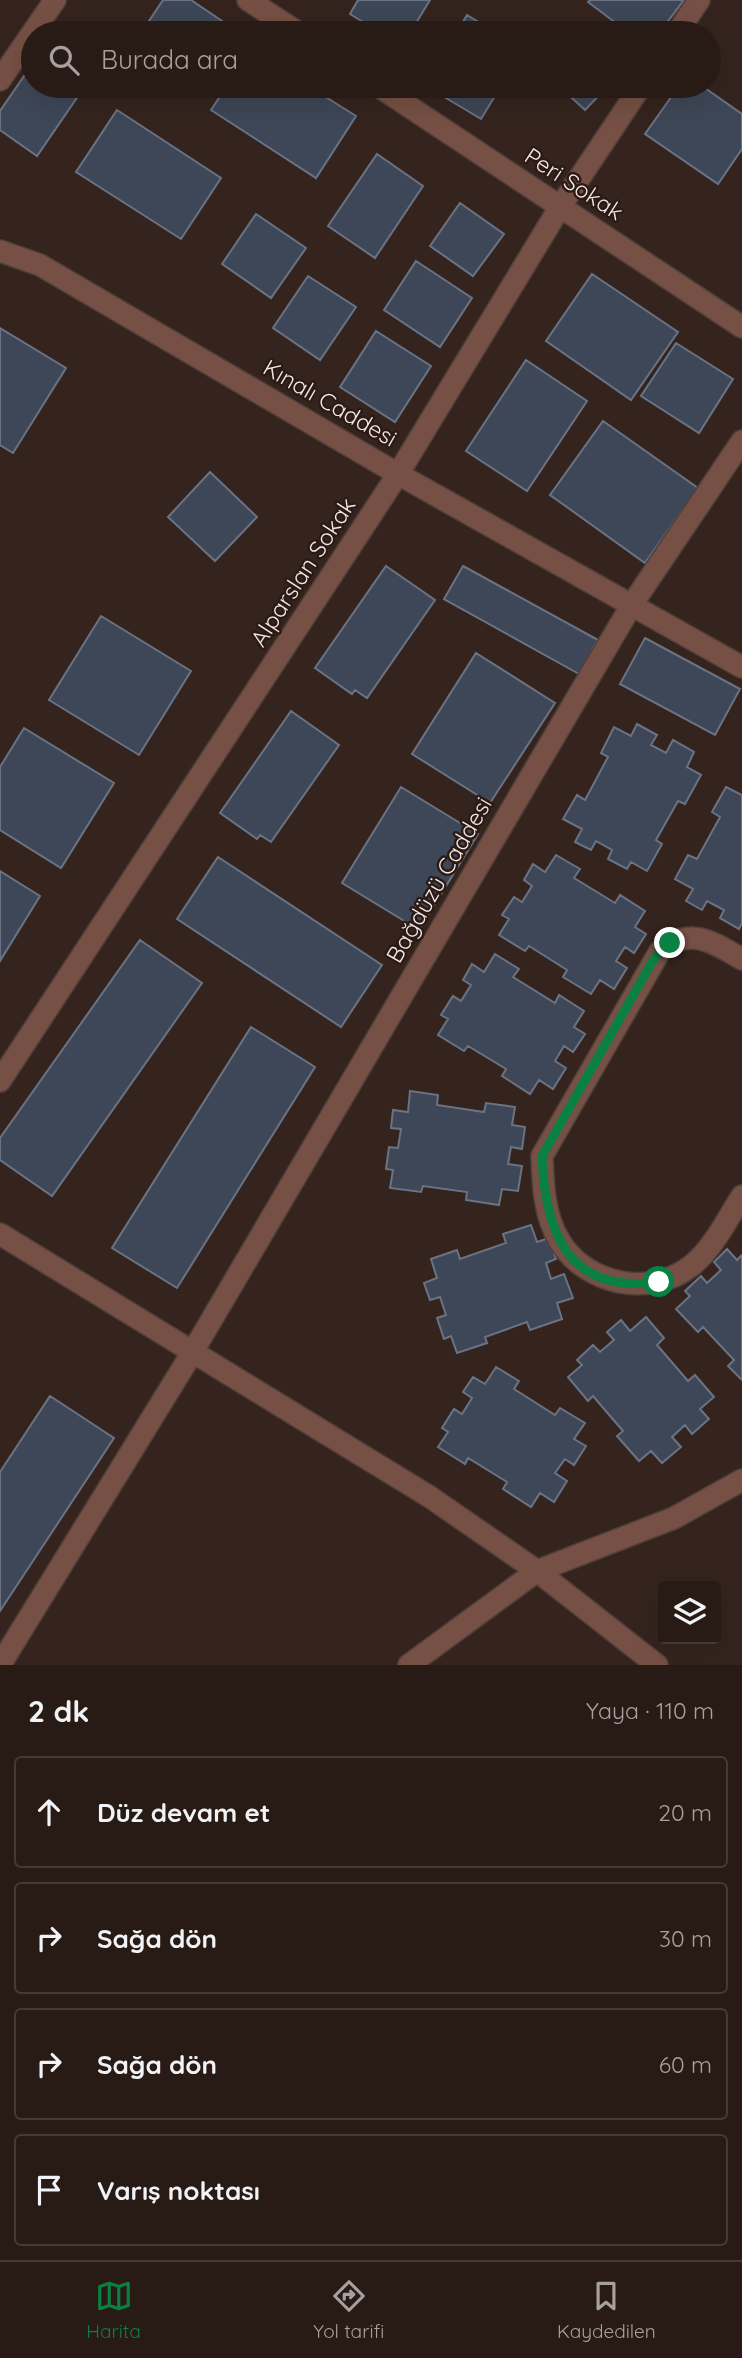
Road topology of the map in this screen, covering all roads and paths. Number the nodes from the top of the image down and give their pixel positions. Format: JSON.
{"nodes":[{"id":1,"x":55,"y":0,"type":"edge"},
{"id":2,"x":248,"y":0,"type":"edge"},
{"id":3,"x":699,"y":0,"type":"edge"},
{"id":4,"x":41,"y":21,"type":"edge"},
{"id":5,"x":280,"y":21,"type":"edge"},
{"id":6,"x":685,"y":21,"type":"edge"},
{"id":7,"x":21,"y":49,"type":"edge"},
{"id":8,"x":0,"y":80,"type":"edge"},
{"id":9,"x":396,"y":98,"type":"edge"},
{"id":10,"x":633,"y":98,"type":"edge"},
{"id":11,"x":560,"y":206,"type":"junction"},
{"id":12,"x":0,"y":251,"type":"edge"},
{"id":13,"x":742,"y":327,"type":"edge"},
{"id":14,"x":742,"y":441,"type":"edge"},
{"id":15,"x":398,"y":474,"type":"junction"},
{"id":16,"x":631,"y":606,"type":"junction"},
{"id":17,"x":742,"y":667,"type":"edge"},
{"id":18,"x":742,"y":959,"type":"edge"},
{"id":19,"x":0,"y":1081,"type":"edge"},
{"id":20,"x":742,"y":1196,"type":"edge"},
{"id":21,"x":0,"y":1234,"type":"edge"},
{"id":22,"x":192,"y":1353,"type":"junction"},
{"id":23,"x":742,"y":1480,"type":"edge"},
{"id":24,"x":537,"y":1571,"type":"junction"},
{"id":25,"x":0,"y":1665,"type":"edge"},
{"id":26,"x":409,"y":1665,"type":"edge"},
{"id":27,"x":657,"y":1665,"type":"edge"}],
"edges":[{"from":1,"to":4,"type":"street"},
{"from":2,"to":5,"type":"street"},
{"from":3,"to":6,"type":"street"},
{"from":7,"to":8,"type":"street"},
{"from":9,"to":11,"type":"street","name":"Peri Sokak"},
{"from":10,"to":11,"type":"street","name":"Alparslan Sokak"},
{"from":11,"to":13,"type":"street","name":"Peri Sokak"},
{"from":11,"to":15,"type":"street","name":"Alparslan Sokak"},
{"from":12,"to":15,"type":"street","name":"Kınalı Caddesi"},
{"from":14,"to":16,"type":"street","name":"Bağdüzü Caddesi"},
{"from":15,"to":16,"type":"street","name":"Kınalı Caddesi"},
{"from":15,"to":19,"type":"street","name":"Alparslan Sokak"},
{"from":16,"to":17,"type":"street","name":"Kınalı Caddesi"},
{"from":16,"to":22,"type":"street","name":"Bağdüzü Caddesi"},
{"from":18,"to":20,"type":"street"},
{"from":21,"to":22,"type":"street"},
{"from":22,"to":24,"type":"street"},
{"from":22,"to":25,"type":"street","name":"Bağdüzü Caddesi"},
{"from":23,"to":24,"type":"street"},
{"from":24,"to":26,"type":"street"},
{"from":24,"to":27,"type":"street"}]}
